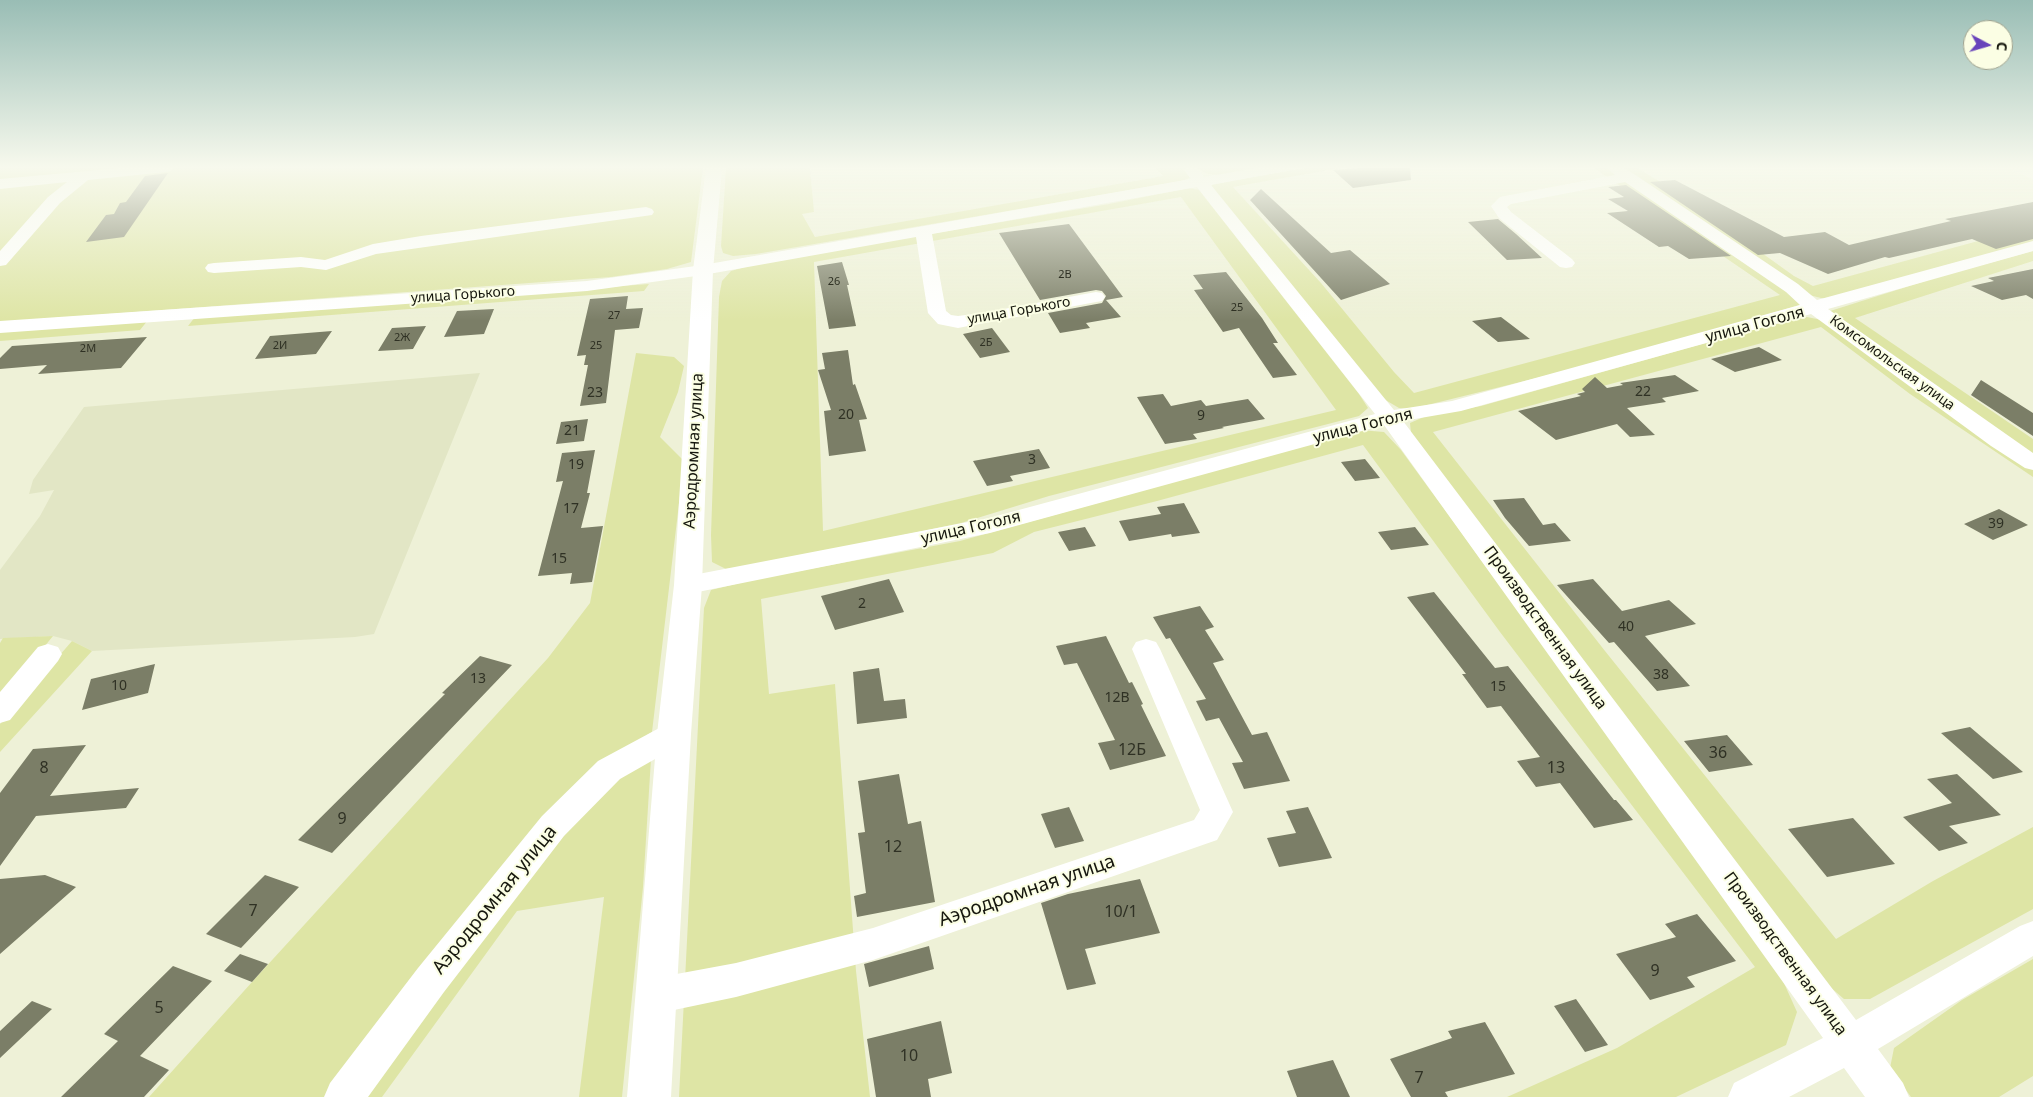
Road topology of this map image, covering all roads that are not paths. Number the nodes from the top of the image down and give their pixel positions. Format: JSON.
{"nodes":[{"id":1,"x":37,"y":219,"type":"edge"},
{"id":2,"x":590,"y":219,"type":"edge"},
{"id":3,"x":708,"y":219,"type":"edge"},
{"id":4,"x":980,"y":219,"type":"edge"},
{"id":5,"x":1230,"y":219,"type":"edge"},
{"id":6,"x":1510,"y":219,"type":"edge"},
{"id":7,"x":1691,"y":219,"type":"edge"},
{"id":8,"x":923,"y":231,"type":"junction"},
{"id":9,"x":2033,"y":246,"type":"edge"},
{"id":10,"x":0,"y":261,"type":"edge"},
{"id":11,"x":1566,"y":263,"type":"dead end"},
{"id":12,"x":326,"y":265,"type":"junction"},
{"id":13,"x":214,"y":268,"type":"dead end"},
{"id":14,"x":703,"y":270,"type":"junction"},
{"id":15,"x":324,"y":292,"type":"junction"},
{"id":16,"x":1096,"y":297,"type":"dead end"},
{"id":17,"x":1815,"y":308,"type":"junction"},
{"id":18,"x":0,"y":327,"type":"edge"},
{"id":19,"x":1390,"y":418,"type":"junction"},
{"id":20,"x":2033,"y":462,"type":"edge"},
{"id":21,"x":688,"y":585,"type":"junction"},
{"id":22,"x":1146,"y":649,"type":"dead end"},
{"id":23,"x":48,"y":654,"type":"dead end"},
{"id":24,"x":0,"y":712,"type":"edge"},
{"id":25,"x":674,"y":734,"type":"junction"},
{"id":26,"x":2033,"y":937,"type":"edge"},
{"id":27,"x":655,"y":996,"type":"junction"},
{"id":28,"x":1851,"y":1044,"type":"junction"},
{"id":29,"x":344,"y":1097,"type":"edge"},
{"id":30,"x":649,"y":1097,"type":"edge"},
{"id":31,"x":1748,"y":1097,"type":"edge"},
{"id":32,"x":1889,"y":1097,"type":"edge"}],
"edges":[{"from":1,"to":10,"type":"street"},
{"from":2,"to":12,"type":"street"},
{"from":3,"to":14,"type":"street","name":"Аэродромная улица"},
{"from":4,"to":8,"type":"street","name":"улица Горького"},
{"from":5,"to":19,"type":"street","name":"Производственная улица"},
{"from":6,"to":11,"type":"street","name":"Комсомольская улица"},
{"from":7,"to":17,"type":"street","name":"Комсомольская улица"},
{"from":8,"to":14,"type":"street","name":"улица Горького"},
{"from":8,"to":16,"type":"street","name":"улица Горького"},
{"from":9,"to":17,"type":"street","name":"улица Гоголя"},
{"from":12,"to":13,"type":"street"},
{"from":12,"to":15,"type":"street"},
{"from":14,"to":15,"type":"street","name":"улица Горького"},
{"from":14,"to":21,"type":"street","name":"Аэродромная улица"},
{"from":15,"to":18,"type":"street","name":"улица Горького"},
{"from":17,"to":19,"type":"street","name":"улица Гоголя"},
{"from":17,"to":20,"type":"street","name":"Комсомольская улица"},
{"from":19,"to":21,"type":"street","name":"улица Гоголя"},
{"from":19,"to":28,"type":"street","name":"Производственная улица"},
{"from":21,"to":25,"type":"street","name":"Аэродромная улица"},
{"from":22,"to":27,"type":"street","name":"Аэродромная улица"},
{"from":23,"to":24,"type":"street"},
{"from":25,"to":27,"type":"street","name":"Аэродромная улица"},
{"from":25,"to":29,"type":"street","name":"Аэродромная улица"},
{"from":26,"to":28,"type":"street"},
{"from":27,"to":30,"type":"street","name":"Аэродромная улица"},
{"from":28,"to":31,"type":"street"},
{"from":28,"to":32,"type":"street","name":"Производственная улица"}]}
